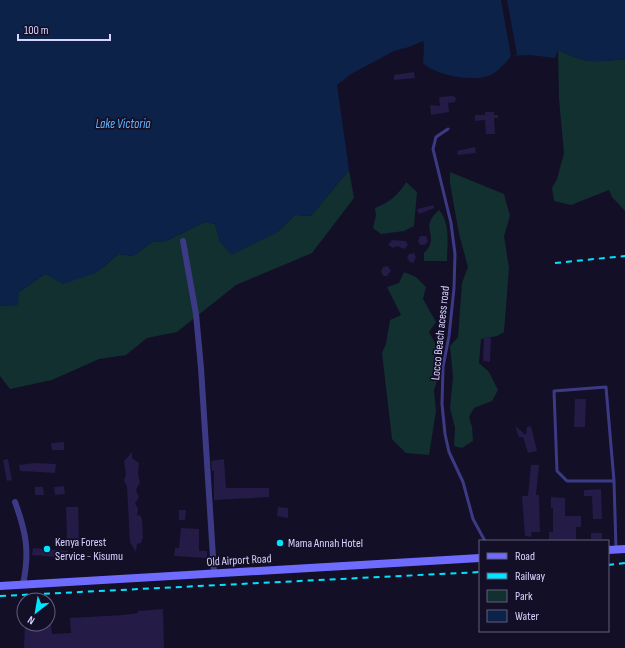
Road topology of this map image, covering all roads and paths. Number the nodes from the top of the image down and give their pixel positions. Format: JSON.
{"nodes":[{"id":1,"x":448,"y":129,"type":"dead end"},
{"id":2,"x":184,"y":242,"type":"dead end"},
{"id":3,"x":614,"y":481,"type":"junction"},
{"id":4,"x":15,"y":502,"type":"dead end"},
{"id":5,"x":484,"y":540,"type":"edge"},
{"id":6,"x":625,"y":549,"type":"edge"},
{"id":7,"x":612,"y":550,"type":"edge"},
{"id":8,"x":479,"y":558,"type":"edge"},
{"id":9,"x":214,"y":573,"type":"junction"},
{"id":10,"x":23,"y":584,"type":"junction"},
{"id":11,"x":0,"y":586,"type":"edge"}],
"edges":[{"from":1,"to":5,"type":"lane","name":"Locco Beach acess road"},
{"from":2,"to":9,"type":"street"},
{"from":3,"to":3,"type":"lane"},
{"from":3,"to":7,"type":"lane"},
{"from":4,"to":10,"type":"street"},
{"from":6,"to":7,"type":"main road"},
{"from":8,"to":9,"type":"main road","name":"Old Airport Road"},
{"from":9,"to":10,"type":"main road","name":"Old Airport Road"},
{"from":10,"to":11,"type":"main road","name":"Old Airport Road"}]}
